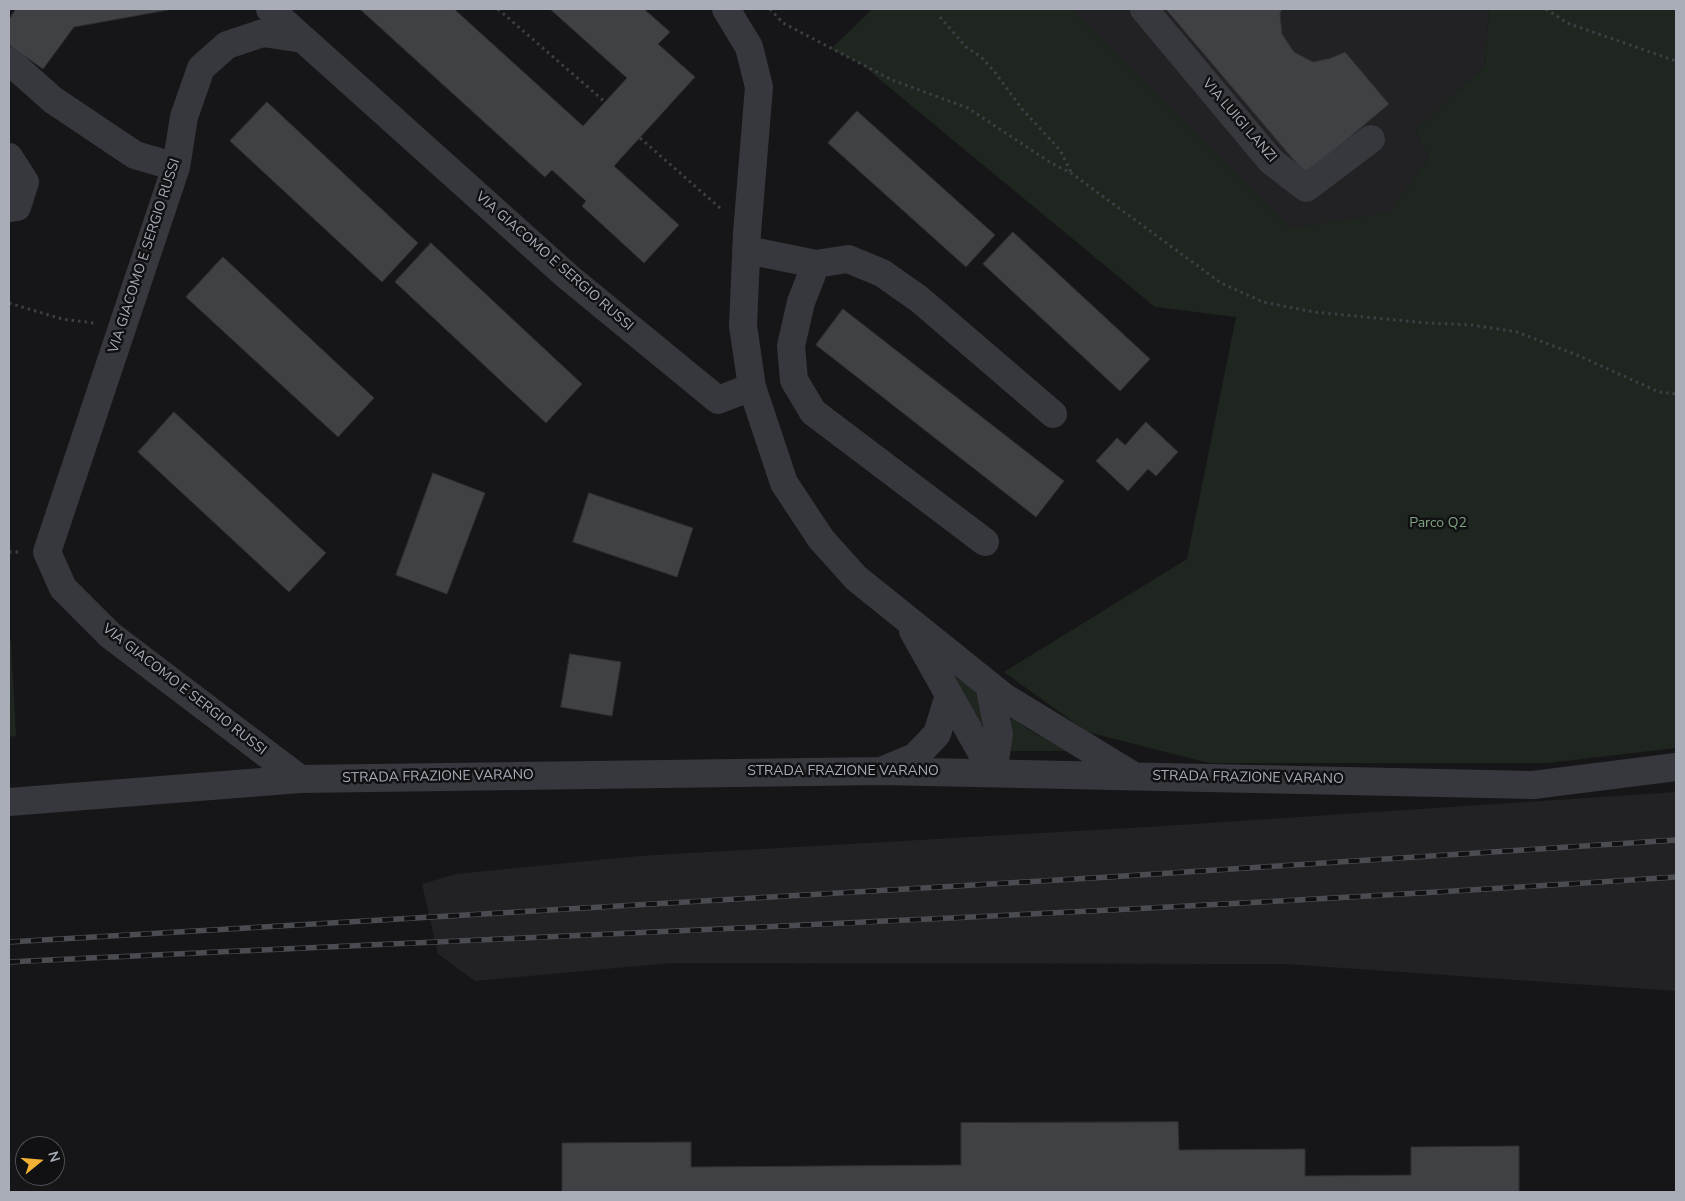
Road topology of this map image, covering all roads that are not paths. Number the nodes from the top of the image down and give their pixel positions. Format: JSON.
{"nodes":[{"id":1,"x":270,"y":9,"type":"edge"},
{"id":2,"x":726,"y":9,"type":"edge"},
{"id":3,"x":1144,"y":9,"type":"edge"},
{"id":4,"x":302,"y":39,"type":"junction"},
{"id":5,"x":9,"y":61,"type":"edge"},
{"id":6,"x":1370,"y":139,"type":"dead end"},
{"id":7,"x":9,"y":157,"type":"edge"},
{"id":8,"x":176,"y":167,"type":"junction"},
{"id":9,"x":9,"y":208,"type":"edge"},
{"id":10,"x":747,"y":241,"type":"junction"},
{"id":11,"x":816,"y":264,"type":"junction"},
{"id":12,"x":752,"y":387,"type":"junction"},
{"id":13,"x":1053,"y":414,"type":"dead end"},
{"id":14,"x":985,"y":542,"type":"dead end"},
{"id":15,"x":906,"y":619,"type":"junction"},
{"id":16,"x":989,"y":685,"type":"junction"},
{"id":17,"x":949,"y":695,"type":"junction"},
{"id":18,"x":1676,"y":767,"type":"edge"},
{"id":19,"x":882,"y":771,"type":"junction"},
{"id":20,"x":993,"y":773,"type":"junction"},
{"id":21,"x":1133,"y":775,"type":"junction"},
{"id":22,"x":300,"y":779,"type":"junction"},
{"id":23,"x":9,"y":802,"type":"edge"}],
"edges":[{"from":1,"to":4,"type":"street"},
{"from":2,"to":10,"type":"street"},
{"from":3,"to":6,"type":"street","name":"VIA LUIGI LANZI"},
{"from":4,"to":8,"type":"street","name":"VIA GIACOMO E SERGIO RUSSI"},
{"from":4,"to":12,"type":"street","name":"VIA GIACOMO E SERGIO RUSSI"},
{"from":5,"to":8,"type":"street"},
{"from":7,"to":9,"type":"street"},
{"from":8,"to":22,"type":"street","name":"VIA GIACOMO E SERGIO RUSSI"},
{"from":10,"to":11,"type":"street"},
{"from":10,"to":12,"type":"street"},
{"from":11,"to":13,"type":"street"},
{"from":11,"to":14,"type":"street"},
{"from":12,"to":15,"type":"street"},
{"from":15,"to":16,"type":"street"},
{"from":15,"to":17,"type":"street"},
{"from":16,"to":20,"type":"street"},
{"from":16,"to":21,"type":"street"},
{"from":17,"to":19,"type":"street"},
{"from":17,"to":20,"type":"street"},
{"from":18,"to":21,"type":"street","name":"STRADA FRAZIONE VARANO"},
{"from":19,"to":20,"type":"street","name":"STRADA FRAZIONE VARANO"},
{"from":19,"to":22,"type":"street","name":"STRADA FRAZIONE VARANO"},
{"from":20,"to":21,"type":"street","name":"STRADA FRAZIONE VARANO"},
{"from":22,"to":23,"type":"street","name":"STRADA FRAZIONE VARANO"}]}
